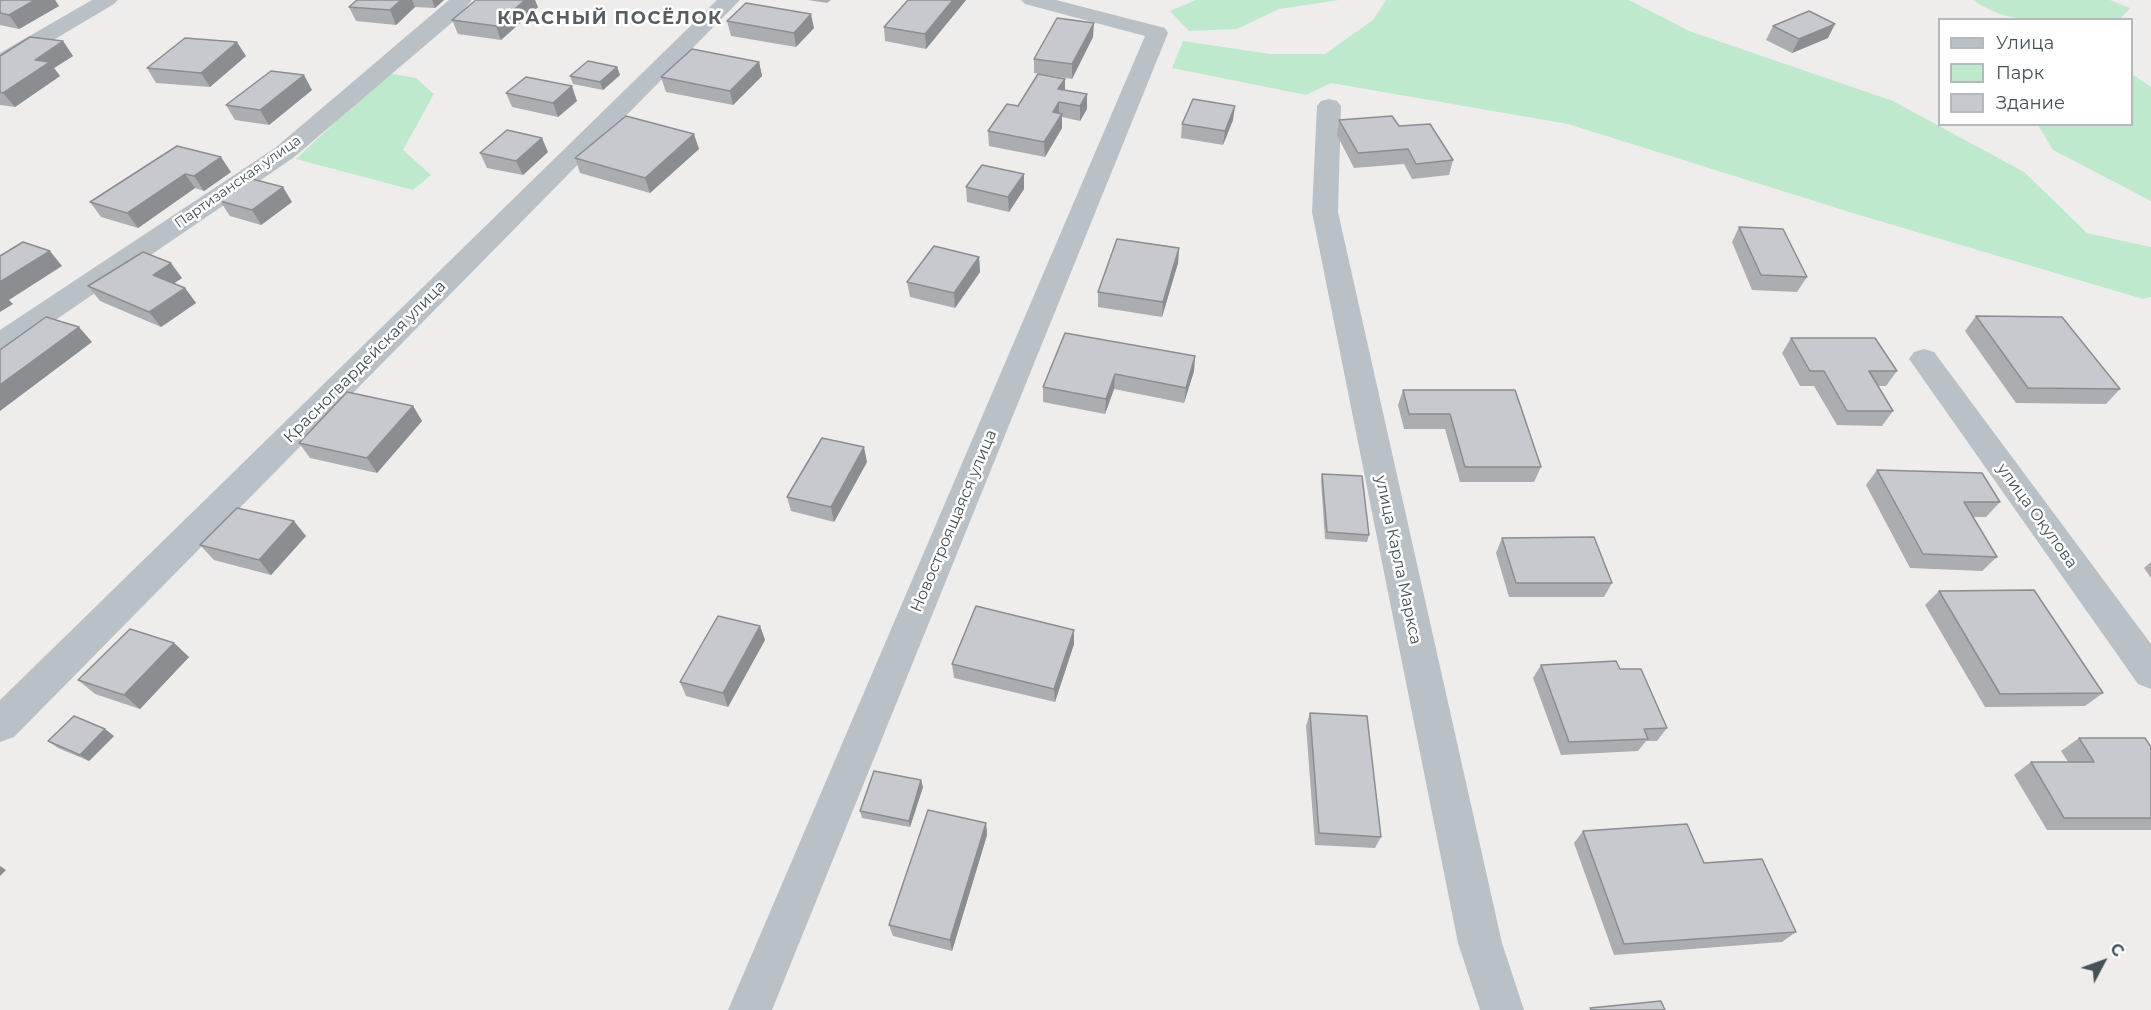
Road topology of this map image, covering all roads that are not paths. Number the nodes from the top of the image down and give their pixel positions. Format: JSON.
{"nodes":[{"id":1,"x":107,"y":0,"type":"edge"},
{"id":2,"x":460,"y":0,"type":"edge"},
{"id":3,"x":729,"y":0,"type":"edge"},
{"id":4,"x":1032,"y":0,"type":"edge"},
{"id":5,"x":0,"y":62,"type":"edge"},
{"id":6,"x":1329,"y":106,"type":"dead end"},
{"id":7,"x":0,"y":344,"type":"edge"},
{"id":8,"x":1924,"y":359,"type":"dead end"},
{"id":9,"x":2151,"y":673,"type":"edge"},
{"id":10,"x":0,"y":725,"type":"edge"},
{"id":11,"x":750,"y":1010,"type":"edge"},
{"id":12,"x":1502,"y":1010,"type":"edge"}],
"edges":[{"from":1,"to":5,"type":"street"},
{"from":2,"to":7,"type":"street","name":"Партизанская улица"},
{"from":3,"to":10,"type":"street","name":"Красногвардейская улица"},
{"from":4,"to":11,"type":"street","name":"Новостроящаяся улица"},
{"from":6,"to":12,"type":"street","name":"улица Карла Маркса"},
{"from":8,"to":9,"type":"street","name":"улица Окулова"}]}
